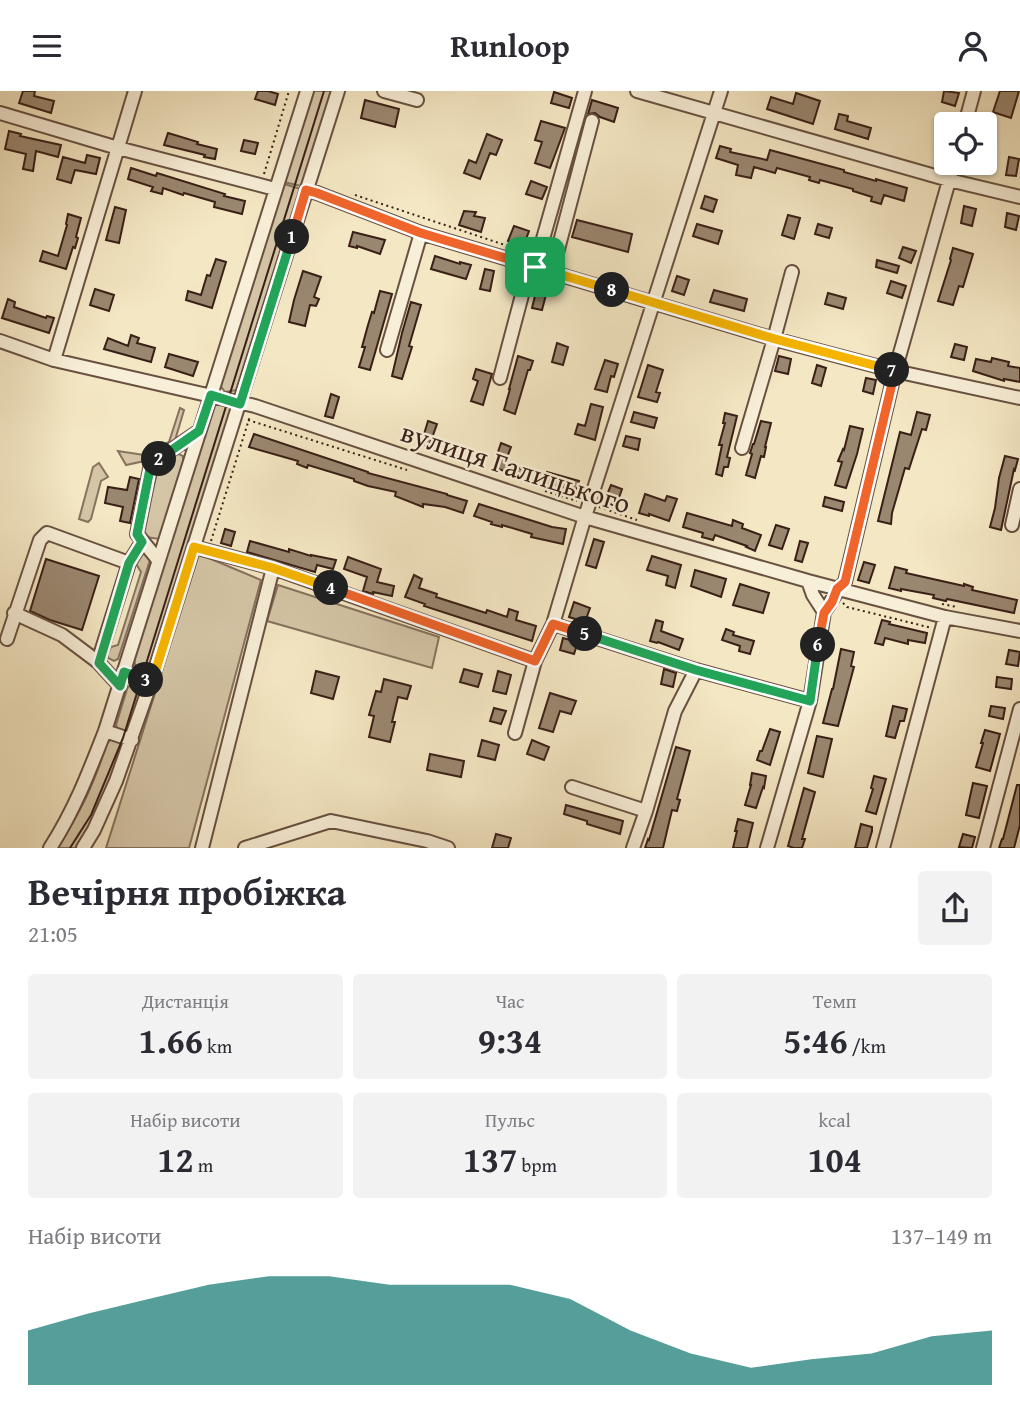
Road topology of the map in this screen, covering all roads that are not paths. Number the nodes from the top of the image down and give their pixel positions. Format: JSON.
{"nodes":[{"id":1,"x":135,"y":91,"type":"edge"},
{"id":2,"x":307,"y":91,"type":"edge"},
{"id":3,"x":338,"y":91,"type":"edge"},
{"id":4,"x":384,"y":91,"type":"edge"},
{"id":5,"x":585,"y":91,"type":"edge"},
{"id":6,"x":637,"y":91,"type":"edge"},
{"id":7,"x":721,"y":91,"type":"edge"},
{"id":8,"x":974,"y":91,"type":"edge"},
{"id":9,"x":417,"y":100,"type":"dead end"},
{"id":10,"x":968,"y":112,"type":"edge"},
{"id":11,"x":0,"y":113,"type":"edge"},
{"id":12,"x":714,"y":113,"type":"junction"},
{"id":13,"x":592,"y":121,"type":"dead end"},
{"id":14,"x":118,"y":149,"type":"junction"},
{"id":15,"x":950,"y":175,"type":"edge"},
{"id":16,"x":949,"y":180,"type":"junction"},
{"id":17,"x":275,"y":189,"type":"junction"},
{"id":18,"x":306,"y":190,"type":"junction"},
{"id":19,"x":1020,"y":197,"type":"edge"},
{"id":20,"x":421,"y":233,"type":"junction"},
{"id":21,"x":535,"y":263,"type":"junction"},
{"id":22,"x":552,"y":272,"type":"junction"},
{"id":23,"x":792,"y":272,"type":"dead end"},
{"id":24,"x":654,"y":302,"type":"junction"},
{"id":25,"x":775,"y":339,"type":"junction"},
{"id":26,"x":0,"y":341,"type":"edge"},
{"id":27,"x":387,"y":350,"type":"dead end"},
{"id":28,"x":54,"y":360,"type":"junction"},
{"id":29,"x":895,"y":371,"type":"junction"},
{"id":30,"x":500,"y":377,"type":"dead end"},
{"id":31,"x":211,"y":395,"type":"junction"},
{"id":32,"x":1020,"y":398,"type":"edge"},
{"id":33,"x":240,"y":404,"type":"junction"},
{"id":34,"x":199,"y":431,"type":"junction"},
{"id":35,"x":742,"y":448,"type":"dead end"},
{"id":36,"x":1020,"y":489,"type":"edge"},
{"id":37,"x":585,"y":517,"type":"junction"},
{"id":38,"x":1012,"y":525,"type":"dead end"},
{"id":39,"x":142,"y":542,"type":"junction"},
{"id":40,"x":194,"y":547,"type":"junction"},
{"id":41,"x":158,"y":560,"type":"junction"},
{"id":42,"x":129,"y":563,"type":"junction"},
{"id":43,"x":273,"y":568,"type":"junction"},
{"id":44,"x":808,"y":580,"type":"junction"},
{"id":45,"x":836,"y":592,"type":"junction"},
{"id":46,"x":14,"y":613,"type":"junction"},
{"id":47,"x":824,"y":613,"type":"junction"},
{"id":48,"x":946,"y":617,"type":"junction"},
{"id":49,"x":553,"y":624,"type":"junction"},
{"id":50,"x":1020,"y":631,"type":"edge"},
{"id":51,"x":7,"y":639,"type":"dead end"},
{"id":52,"x":535,"y":661,"type":"junction"},
{"id":53,"x":99,"y":663,"type":"junction"},
{"id":54,"x":696,"y":670,"type":"junction"},
{"id":55,"x":124,"y":672,"type":"junction"},
{"id":56,"x":152,"y":682,"type":"junction"},
{"id":57,"x":120,"y":686,"type":"junction"},
{"id":58,"x":810,"y":701,"type":"junction"},
{"id":59,"x":1020,"y":709,"type":"edge"},
{"id":60,"x":105,"y":731,"type":"junction"},
{"id":61,"x":515,"y":733,"type":"dead end"},
{"id":62,"x":132,"y":740,"type":"junction"},
{"id":63,"x":572,"y":787,"type":"dead end"},
{"id":64,"x":646,"y":811,"type":"junction"},
{"id":65,"x":86,"y":847,"type":"edge"},
{"id":66,"x":50,"y":848,"type":"edge"},
{"id":67,"x":202,"y":848,"type":"edge"},
{"id":68,"x":245,"y":848,"type":"edge"},
{"id":69,"x":448,"y":848,"type":"edge"},
{"id":70,"x":633,"y":848,"type":"edge"},
{"id":71,"x":767,"y":848,"type":"edge"},
{"id":72,"x":883,"y":848,"type":"edge"},
{"id":73,"x":983,"y":848,"type":"edge"}],
"edges":[{"from":1,"to":14,"type":"street"},
{"from":2,"to":17,"type":"street"},
{"from":3,"to":18,"type":"street"},
{"from":4,"to":9,"type":"street"},
{"from":5,"to":21,"type":"street"},
{"from":6,"to":12,"type":"street"},
{"from":7,"to":12,"type":"street"},
{"from":8,"to":10,"type":"street"},
{"from":11,"to":14,"type":"street"},
{"from":12,"to":16,"type":"street"},
{"from":12,"to":24,"type":"street"},
{"from":13,"to":22,"type":"street"},
{"from":14,"to":17,"type":"street"},
{"from":14,"to":28,"type":"street"},
{"from":15,"to":16,"type":"street"},
{"from":16,"to":19,"type":"street"},
{"from":16,"to":29,"type":"street"},
{"from":17,"to":31,"type":"street"},
{"from":18,"to":20,"type":"street"},
{"from":18,"to":33,"type":"street"},
{"from":20,"to":21,"type":"street"},
{"from":20,"to":27,"type":"street"},
{"from":21,"to":22,"type":"street"},
{"from":21,"to":30,"type":"street"},
{"from":22,"to":24,"type":"street"},
{"from":23,"to":25,"type":"street"},
{"from":24,"to":25,"type":"street"},
{"from":24,"to":37,"type":"street"},
{"from":25,"to":29,"type":"street"},
{"from":25,"to":35,"type":"street"},
{"from":26,"to":28,"type":"street","name":"вулиця Галицького"},
{"from":28,"to":31,"type":"street","name":"вулиця Галицького"},
{"from":29,"to":32,"type":"street"},
{"from":29,"to":45,"type":"street"},
{"from":31,"to":33,"type":"street","name":"вулиця Галицького"},
{"from":31,"to":34,"type":"street"},
{"from":33,"to":37,"type":"street","name":"вулиця Галицького"},
{"from":33,"to":40,"type":"street"},
{"from":34,"to":39,"type":"street"},
{"from":34,"to":41,"type":"street"},
{"from":36,"to":38,"type":"street"},
{"from":37,"to":44,"type":"street","name":"вулиця Галицького"},
{"from":37,"to":49,"type":"street"},
{"from":39,"to":41,"type":"street"},
{"from":39,"to":42,"type":"street"},
{"from":40,"to":43,"type":"street"},
{"from":40,"to":56,"type":"street"},
{"from":41,"to":55,"type":"street"},
{"from":42,"to":46,"type":"street"},
{"from":42,"to":53,"type":"street"},
{"from":43,"to":52,"type":"street"},
{"from":43,"to":67,"type":"street"},
{"from":44,"to":45,"type":"street","name":"вулиця Галицького"},
{"from":44,"to":47,"type":"street"},
{"from":45,"to":47,"type":"street"},
{"from":45,"to":48,"type":"street","name":"вулиця Галицького"},
{"from":46,"to":51,"type":"street"},
{"from":46,"to":53,"type":"street"},
{"from":47,"to":58,"type":"street"},
{"from":48,"to":50,"type":"street","name":"вулиця Галицького"},
{"from":48,"to":72,"type":"street"},
{"from":49,"to":52,"type":"street"},
{"from":49,"to":54,"type":"street"},
{"from":52,"to":61,"type":"street"},
{"from":53,"to":57,"type":"street"},
{"from":54,"to":58,"type":"street"},
{"from":54,"to":64,"type":"street"},
{"from":55,"to":56,"type":"street"},
{"from":55,"to":57,"type":"street"},
{"from":56,"to":62,"type":"street"},
{"from":57,"to":60,"type":"street"},
{"from":58,"to":71,"type":"street"},
{"from":59,"to":73,"type":"street"},
{"from":60,"to":62,"type":"street"},
{"from":60,"to":66,"type":"street"},
{"from":62,"to":65,"type":"street"},
{"from":63,"to":64,"type":"street"},
{"from":64,"to":70,"type":"street"},
{"from":68,"to":69,"type":"street"}]}
